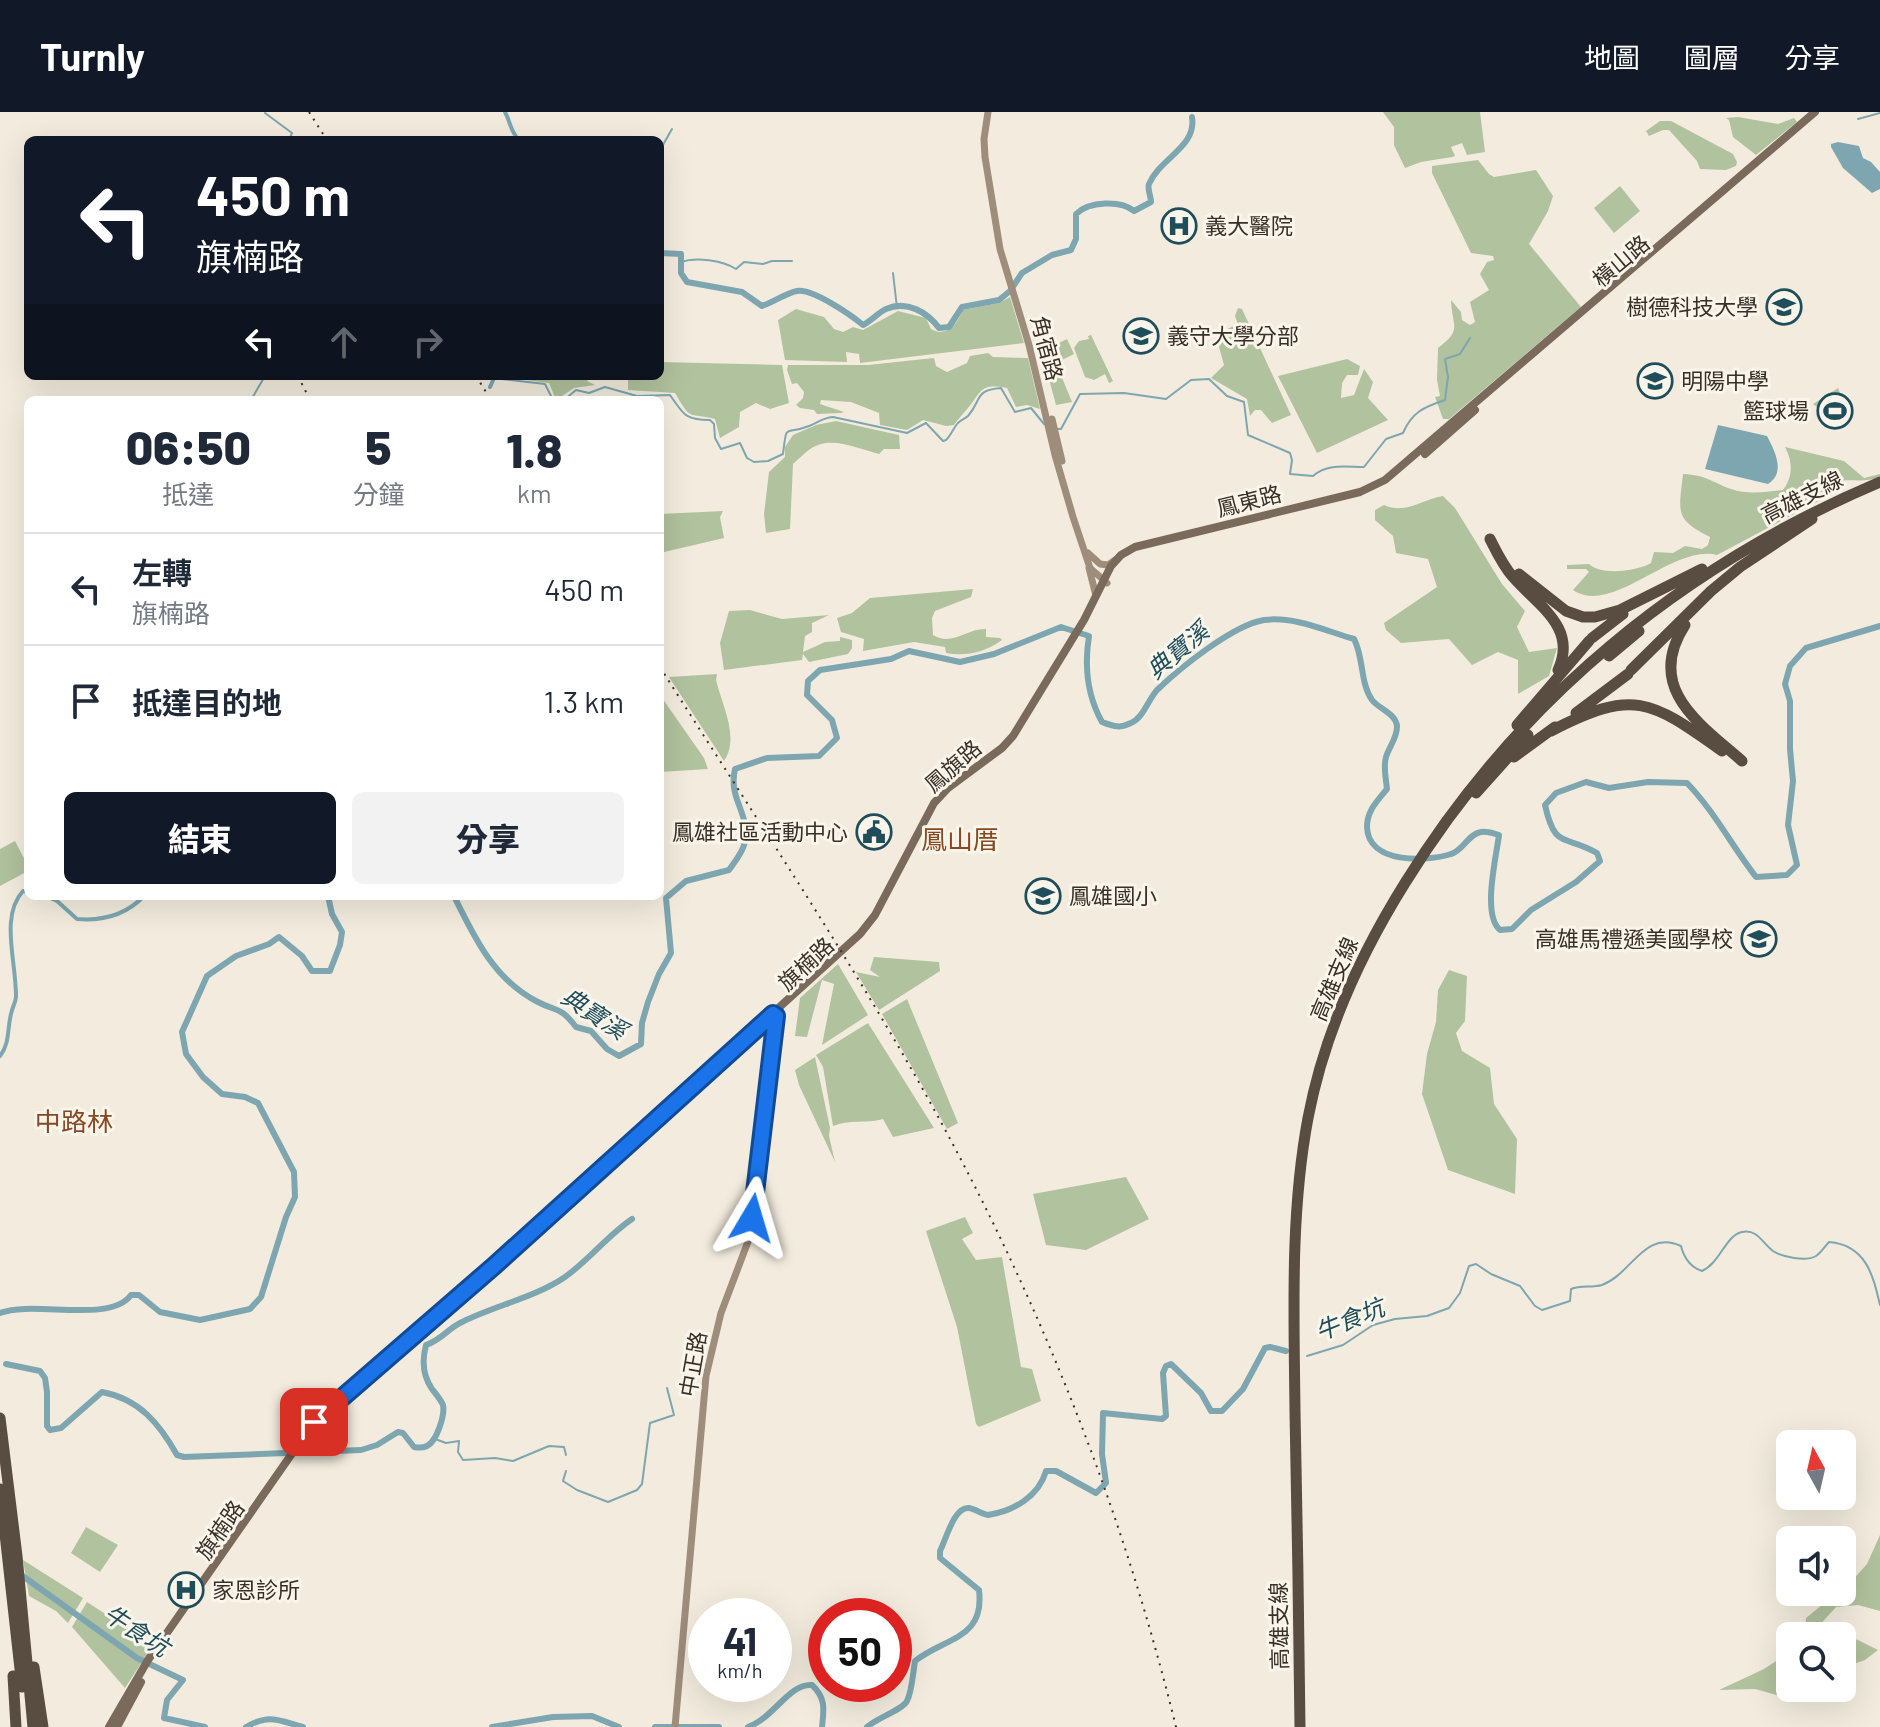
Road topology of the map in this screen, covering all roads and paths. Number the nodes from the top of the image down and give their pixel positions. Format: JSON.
{"nodes":[{"id":1,"x":990,"y":112,"type":"edge"},
{"id":2,"x":1818,"y":112,"type":"edge"},
{"id":3,"x":1052,"y":432,"type":"junction"},
{"id":4,"x":1444,"y":434,"type":"joint"},
{"id":5,"x":1880,"y":482,"type":"edge"},
{"id":6,"x":1880,"y":490,"type":"edge"},
{"id":7,"x":1317,"y":505,"type":"junction"},
{"id":8,"x":1812,"y":519,"type":"junction"},
{"id":9,"x":1788,"y":525,"type":"junction"},
{"id":10,"x":1490,"y":539,"type":"dead end"},
{"id":11,"x":1088,"y":553,"type":"junction"},
{"id":12,"x":1116,"y":560,"type":"junction"},
{"id":13,"x":1088,"y":562,"type":"junction"},
{"id":14,"x":1519,"y":574,"type":"dead end"},
{"id":15,"x":1106,"y":580,"type":"junction"},
{"id":16,"x":1675,"y":583,"type":"junction"},
{"id":17,"x":1096,"y":596,"type":"junction"},
{"id":18,"x":1697,"y":607,"type":"junction"},
{"id":19,"x":1086,"y":621,"type":"junction"},
{"id":20,"x":1622,"y":640,"type":"junction"},
{"id":21,"x":1592,"y":664,"type":"junction"},
{"id":22,"x":1553,"y":681,"type":"junction"},
{"id":23,"x":1551,"y":731,"type":"junction"},
{"id":24,"x":1722,"y":751,"type":"dead end"},
{"id":25,"x":1742,"y":761,"type":"dead end"},
{"id":26,"x":1483,"y":784,"type":"junction"},
{"id":27,"x":1457,"y":806,"type":"junction"},
{"id":28,"x":1442,"y":830,"type":"junction"},
{"id":29,"x":870,"y":925,"type":"joint"},
{"id":30,"x":774,"y":1015,"type":"junction"},
{"id":31,"x":0,"y":1418,"type":"edge"},
{"id":32,"x":0,"y":1489,"type":"edge"},
{"id":33,"x":15,"y":1560,"type":"junction"},
{"id":34,"x":16,"y":1577,"type":"junction"},
{"id":35,"x":15,"y":1634,"type":"junction"},
{"id":36,"x":147,"y":1666,"type":"junction"},
{"id":37,"x":675,"y":1724,"type":"edge"},
{"id":38,"x":40,"y":1725,"type":"edge"},
{"id":39,"x":16,"y":1727,"type":"edge"},
{"id":40,"x":26,"y":1727,"type":"edge"},
{"id":41,"x":109,"y":1727,"type":"edge"},
{"id":42,"x":117,"y":1727,"type":"edge"},
{"id":43,"x":1300,"y":1727,"type":"edge"},
{"id":44,"x":1307,"y":1727,"type":"edge"}],
"edges":[{"from":1,"to":3,"type":"main road","name":"角宿路"},
{"from":2,"to":4,"type":"main road","name":"橫山路"},
{"from":3,"to":11,"type":"main road","name":"角宿路"},
{"from":3,"to":13,"type":"main road","name":"角宿路"},
{"from":4,"to":7,"type":"main road","name":"鳳東路"},
{"from":5,"to":9,"type":"highway","name":"高雄支線"},
{"from":6,"to":8,"type":"highway","name":"高雄支線"},
{"from":7,"to":12,"type":"main road","name":"鳳東路"},
{"from":7,"to":15,"type":"main road","name":"鳳東路"},
{"from":8,"to":18,"type":"highway"},
{"from":8,"to":20,"type":"highway","name":"高雄支線"},
{"from":9,"to":16,"type":"highway"},
{"from":9,"to":20,"type":"highway","name":"高雄支線"},
{"from":10,"to":22,"type":"highway"},
{"from":11,"to":12,"type":"main road"},
{"from":11,"to":15,"type":"main road","name":"角宿路"},
{"from":12,"to":15,"type":"main road","name":"鳳東路"},
{"from":13,"to":15,"type":"main road","name":"角宿路"},
{"from":13,"to":17,"type":"main road"},
{"from":14,"to":16,"type":"highway"},
{"from":15,"to":17,"type":"main road","name":"鳳東路"},
{"from":15,"to":19,"type":"main road","name":"鳳東路"},
{"from":16,"to":22,"type":"highway"},
{"from":17,"to":19,"type":"main road","name":"鳳東路"},
{"from":18,"to":23,"type":"highway"},
{"from":18,"to":25,"type":"highway"},
{"from":19,"to":29,"type":"main road","name":"鳳旗路"},
{"from":20,"to":21,"type":"highway","name":"高雄支線"},
{"from":21,"to":26,"type":"highway","name":"高雄支線"},
{"from":21,"to":27,"type":"highway","name":"高雄支線"},
{"from":22,"to":27,"type":"highway"},
{"from":23,"to":24,"type":"highway"},
{"from":23,"to":26,"type":"highway"},
{"from":26,"to":28,"type":"highway","name":"高雄支線"},
{"from":27,"to":28,"type":"highway","name":"高雄支線"},
{"from":28,"to":43,"type":"highway","name":"高雄支線"},
{"from":28,"to":44,"type":"highway","name":"高雄支線"},
{"from":29,"to":30,"type":"main road","name":"旗楠路"},
{"from":30,"to":36,"type":"main road","name":"旗楠路"},
{"from":30,"to":37,"type":"main road","name":"中正路"},
{"from":31,"to":33,"type":"highway"},
{"from":32,"to":33,"type":"highway"},
{"from":33,"to":34,"type":"highway"},
{"from":34,"to":35,"type":"highway"},
{"from":34,"to":38,"type":"highway"},
{"from":34,"to":38,"type":"highway"},
{"from":35,"to":39,"type":"highway"},
{"from":35,"to":40,"type":"highway"},
{"from":36,"to":41,"type":"main road","name":"旗楠路"},
{"from":36,"to":42,"type":"main road","name":"旗楠路"}]}
